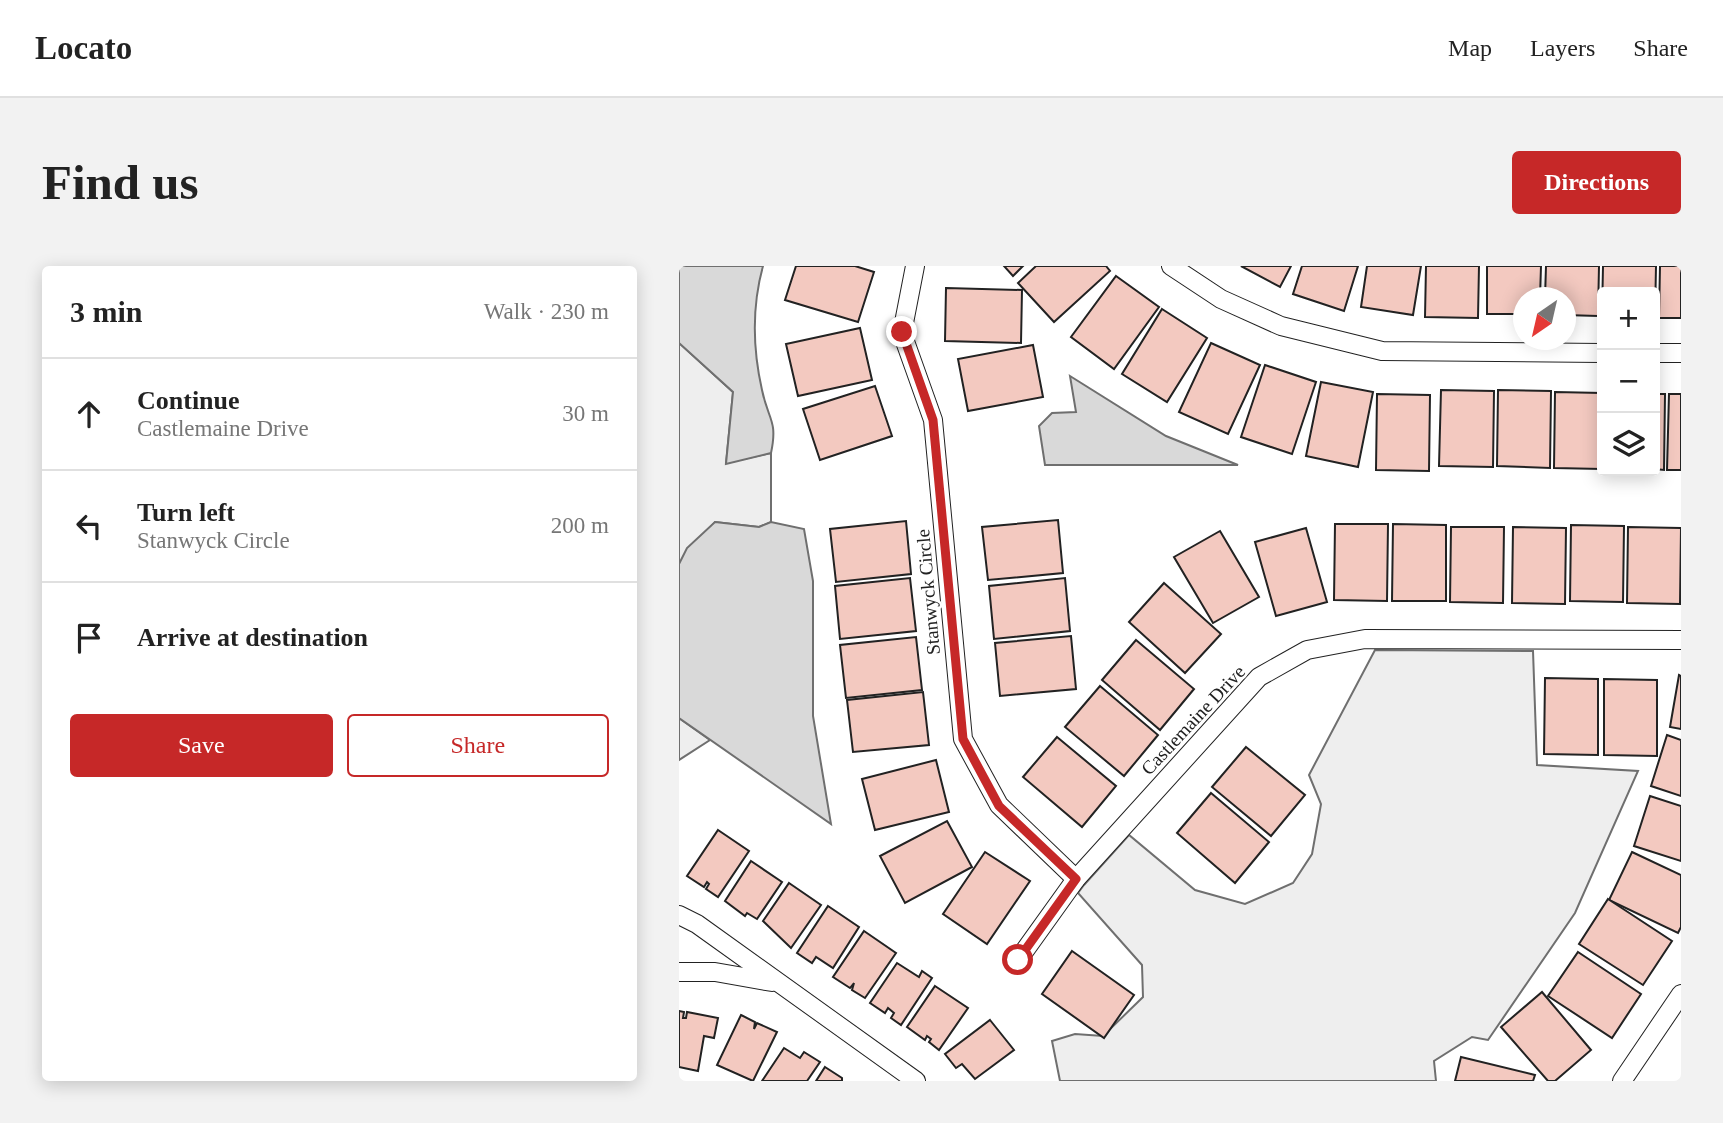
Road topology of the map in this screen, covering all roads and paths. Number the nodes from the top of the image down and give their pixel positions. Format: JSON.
{"nodes":[{"id":1,"x":915,"y":266,"type":"edge"},
{"id":2,"x":1171,"y":266,"type":"edge"},
{"id":3,"x":1597,"y":353,"type":"edge"},
{"id":4,"x":1660,"y":353,"type":"edge"},
{"id":5,"x":1681,"y":353,"type":"edge"},
{"id":6,"x":1681,"y":640,"type":"edge"},
{"id":7,"x":1076,"y":879,"type":"junction"},
{"id":8,"x":679,"y":915,"type":"edge"},
{"id":9,"x":1018,"y":960,"type":"dead end"},
{"id":10,"x":679,"y":972,"type":"edge"},
{"id":11,"x":779,"y":983,"type":"junction"},
{"id":12,"x":1681,"y":994,"type":"edge"},
{"id":13,"x":916,"y":1081,"type":"edge"},
{"id":14,"x":1622,"y":1081,"type":"edge"}],
"edges":[{"from":1,"to":7,"type":"street","name":"Stanwyck Circle"},
{"from":2,"to":3,"type":"street"},
{"from":4,"to":5,"type":"street"},
{"from":6,"to":7,"type":"street","name":"Castlemaine Drive"},
{"from":7,"to":9,"type":"street","name":"Castlemaine Drive"},
{"from":8,"to":11,"type":"street"},
{"from":10,"to":11,"type":"street"},
{"from":11,"to":13,"type":"street"},
{"from":12,"to":14,"type":"street"}]}
